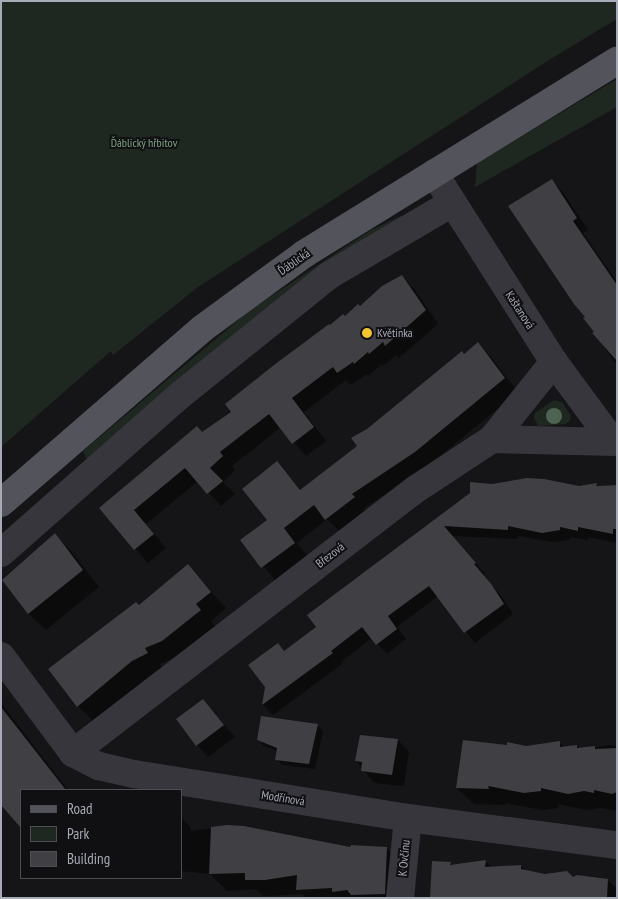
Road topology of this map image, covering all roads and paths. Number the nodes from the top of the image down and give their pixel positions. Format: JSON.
{"nodes":[{"id":1,"x":617,"y":62,"type":"edge"},
{"id":2,"x":434,"y":174,"type":"junction"},
{"id":3,"x":452,"y":203,"type":"junction"},
{"id":4,"x":554,"y":362,"type":"junction"},
{"id":5,"x":492,"y":439,"type":"junction"},
{"id":6,"x":615,"y":442,"type":"edge"},
{"id":7,"x":61,"y":450,"type":"junction"},
{"id":8,"x":85,"y":477,"type":"junction"},
{"id":9,"x":1,"y":503,"type":"edge"},
{"id":10,"x":1,"y":553,"type":"edge"},
{"id":11,"x":1,"y":656,"type":"edge"},
{"id":12,"x":73,"y":752,"type":"junction"},
{"id":13,"x":408,"y":818,"type":"junction"},
{"id":14,"x":617,"y":845,"type":"edge"},
{"id":15,"x":400,"y":898,"type":"edge"}],
"edges":[{"from":1,"to":2,"type":"main road","name":"Ďáblická"},
{"from":2,"to":3,"type":"street","name":"Kaštanová"},
{"from":2,"to":7,"type":"main road","name":"Ďáblická"},
{"from":3,"to":4,"type":"street","name":"Kaštanová"},
{"from":3,"to":8,"type":"street"},
{"from":4,"to":5,"type":"street","name":"Březová"},
{"from":4,"to":6,"type":"street","name":"Kaštanová"},
{"from":5,"to":6,"type":"street"},
{"from":5,"to":12,"type":"street","name":"Březová"},
{"from":7,"to":8,"type":"street"},
{"from":7,"to":9,"type":"main road","name":"Ďáblická"},
{"from":8,"to":10,"type":"street"},
{"from":11,"to":12,"type":"street","name":"Modřínová"},
{"from":12,"to":13,"type":"street","name":"Modřínová"},
{"from":13,"to":14,"type":"street","name":"Modřínová"},
{"from":13,"to":15,"type":"street","name":"K Ovčínu"}]}
